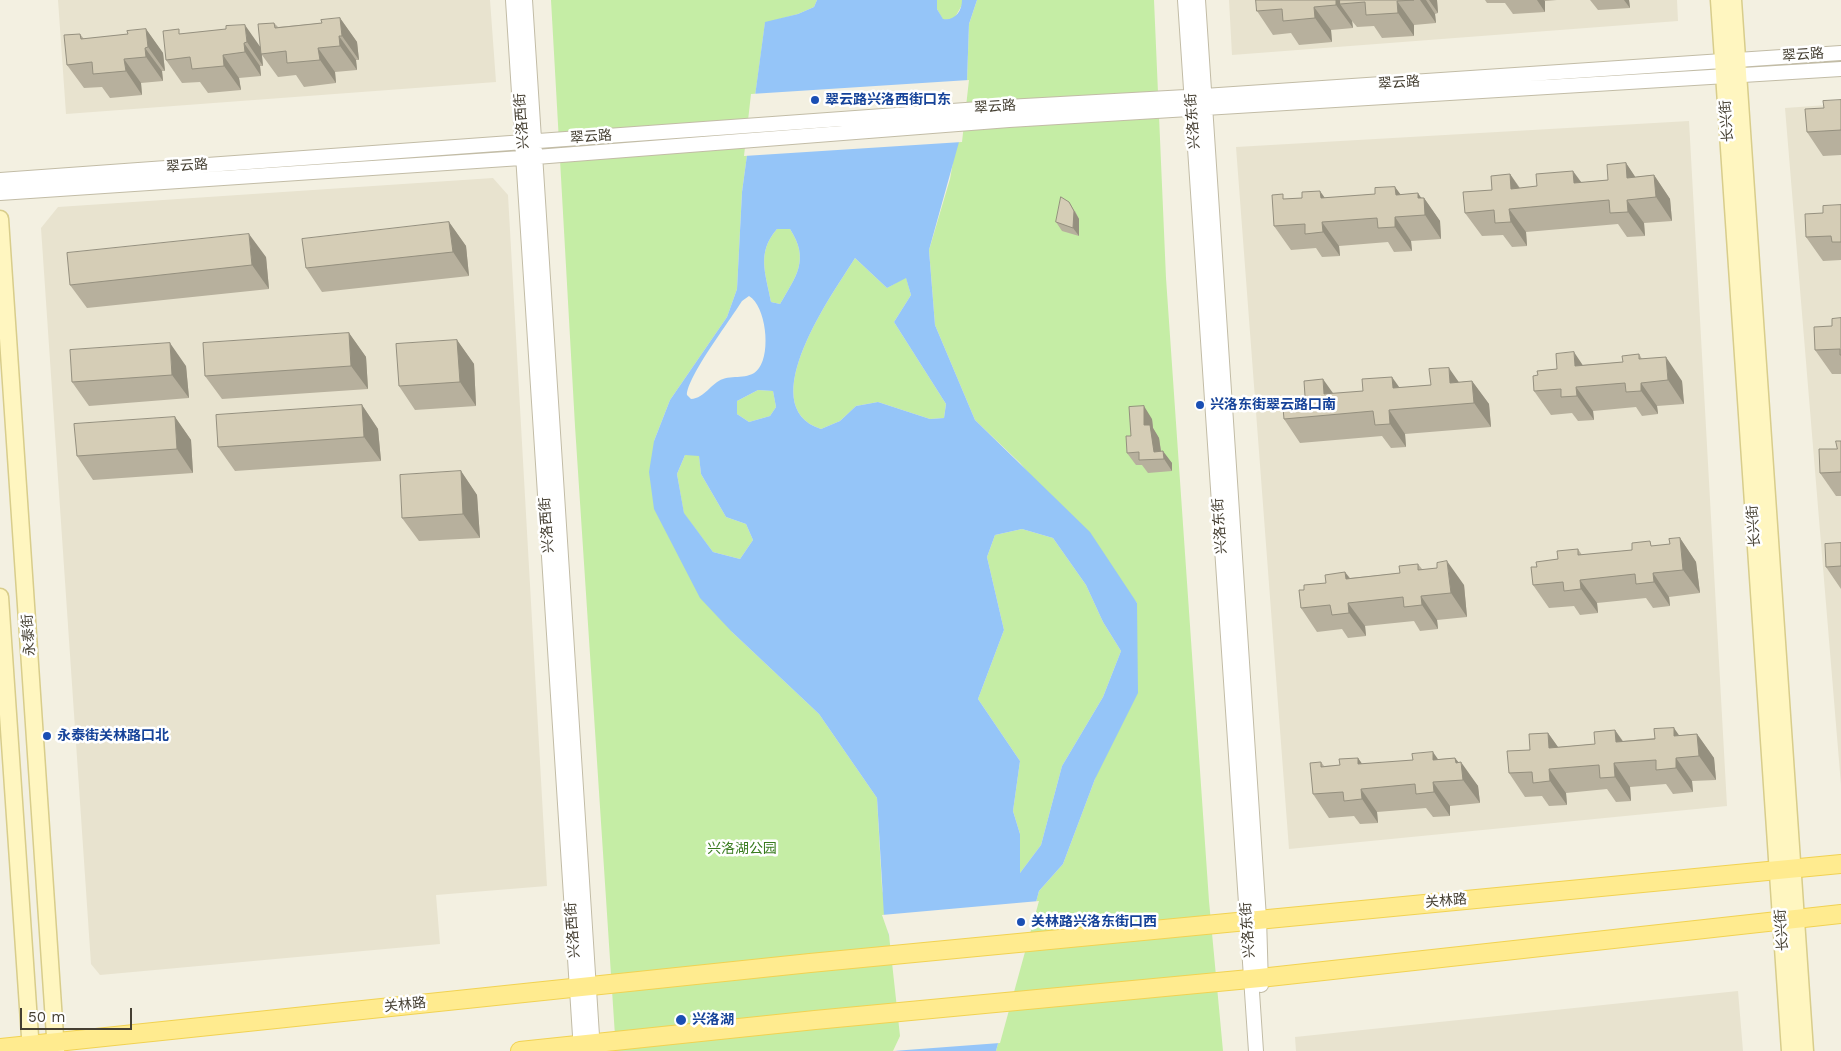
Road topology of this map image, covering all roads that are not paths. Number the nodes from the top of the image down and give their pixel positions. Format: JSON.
{"nodes":[{"id":1,"x":513,"y":0,"type":"edge"},
{"id":2,"x":525,"y":0,"type":"edge"},
{"id":3,"x":1185,"y":0,"type":"edge"},
{"id":4,"x":1198,"y":0,"type":"edge"},
{"id":5,"x":1719,"y":0,"type":"edge"},
{"id":6,"x":1734,"y":0,"type":"edge"},
{"id":7,"x":1841,"y":52,"type":"edge"},
{"id":8,"x":1730,"y":60,"type":"junction"},
{"id":9,"x":1841,"y":69,"type":"edge"},
{"id":10,"x":1731,"y":76,"type":"junction"},
{"id":11,"x":1198,"y":103,"type":"junction"},
{"id":12,"x":1008,"y":113,"type":"junction"},
{"id":13,"x":529,"y":141,"type":"junction"},
{"id":14,"x":530,"y":158,"type":"junction"},
{"id":15,"x":0,"y":180,"type":"edge"},
{"id":16,"x":0,"y":192,"type":"edge"},
{"id":17,"x":0,"y":219,"type":"edge"},
{"id":18,"x":0,"y":597,"type":"edge"},
{"id":19,"x":1841,"y":864,"type":"edge"},
{"id":20,"x":1784,"y":869,"type":"junction"},
{"id":21,"x":1841,"y":914,"type":"edge"},
{"id":22,"x":1253,"y":919,"type":"junction"},
{"id":23,"x":1789,"y":920,"type":"junction"},
{"id":24,"x":1256,"y":978,"type":"junction"},
{"id":25,"x":582,"y":986,"type":"junction"},
{"id":26,"x":56,"y":1047,"type":"edge"},
{"id":27,"x":0,"y":1048,"type":"edge"},
{"id":28,"x":30,"y":1048,"type":"edge"},
{"id":29,"x":586,"y":1048,"type":"edge"},
{"id":30,"x":520,"y":1051,"type":"edge"},
{"id":31,"x":1256,"y":1051,"type":"edge"},
{"id":32,"x":1265,"y":1051,"type":"edge"},
{"id":33,"x":1790,"y":1051,"type":"edge"},
{"id":34,"x":1805,"y":1051,"type":"edge"}],
"edges":[{"from":1,"to":13,"type":"street","name":"兴洛西街"},
{"from":2,"to":13,"type":"street","name":"兴洛西街"},
{"from":3,"to":11,"type":"street","name":"兴洛东街"},
{"from":4,"to":11,"type":"street","name":"兴洛东街"},
{"from":5,"to":8,"type":"main road","name":"长兴街"},
{"from":6,"to":8,"type":"main road","name":"长兴街"},
{"from":7,"to":8,"type":"street","name":"翠云路"},
{"from":8,"to":10,"type":"main road","name":"长兴街"},
{"from":8,"to":11,"type":"street","name":"翠云路"},
{"from":9,"to":10,"type":"street","name":"翠云路"},
{"from":10,"to":11,"type":"street","name":"翠云路"},
{"from":10,"to":20,"type":"main road","name":"长兴街"},
{"from":11,"to":12,"type":"street","name":"翠云路"},
{"from":11,"to":22,"type":"street","name":"兴洛东街"},
{"from":12,"to":13,"type":"street","name":"翠云路"},
{"from":12,"to":14,"type":"street","name":"翠云路"},
{"from":13,"to":14,"type":"street","name":"兴洛西街"},
{"from":13,"to":15,"type":"street","name":"翠云路"},
{"from":14,"to":16,"type":"street","name":"翠云路"},
{"from":14,"to":25,"type":"street","name":"兴洛西街"},
{"from":17,"to":26,"type":"main road","name":"永泰街"},
{"from":18,"to":28,"type":"main road","name":"永泰街"},
{"from":19,"to":20,"type":"main road","name":"关林路"},
{"from":20,"to":22,"type":"main road","name":"关林路"},
{"from":20,"to":23,"type":"main road","name":"长兴街"},
{"from":21,"to":23,"type":"main road"},
{"from":22,"to":24,"type":"street","name":"兴洛东街"},
{"from":22,"to":25,"type":"main road","name":"关林路"},
{"from":23,"to":24,"type":"main road"},
{"from":23,"to":33,"type":"main road","name":"长兴街"},
{"from":23,"to":34,"type":"main road","name":"长兴街"},
{"from":24,"to":29,"type":"main road"},
{"from":24,"to":31,"type":"street","name":"兴洛东街"},
{"from":24,"to":32,"type":"street","name":"兴洛东街"},
{"from":25,"to":26,"type":"main road","name":"关林路"},
{"from":25,"to":29,"type":"street","name":"兴洛西街"},
{"from":26,"to":28,"type":"main road","name":"关林路"},
{"from":27,"to":28,"type":"main road","name":"关林路"},
{"from":29,"to":30,"type":"main road"}]}
